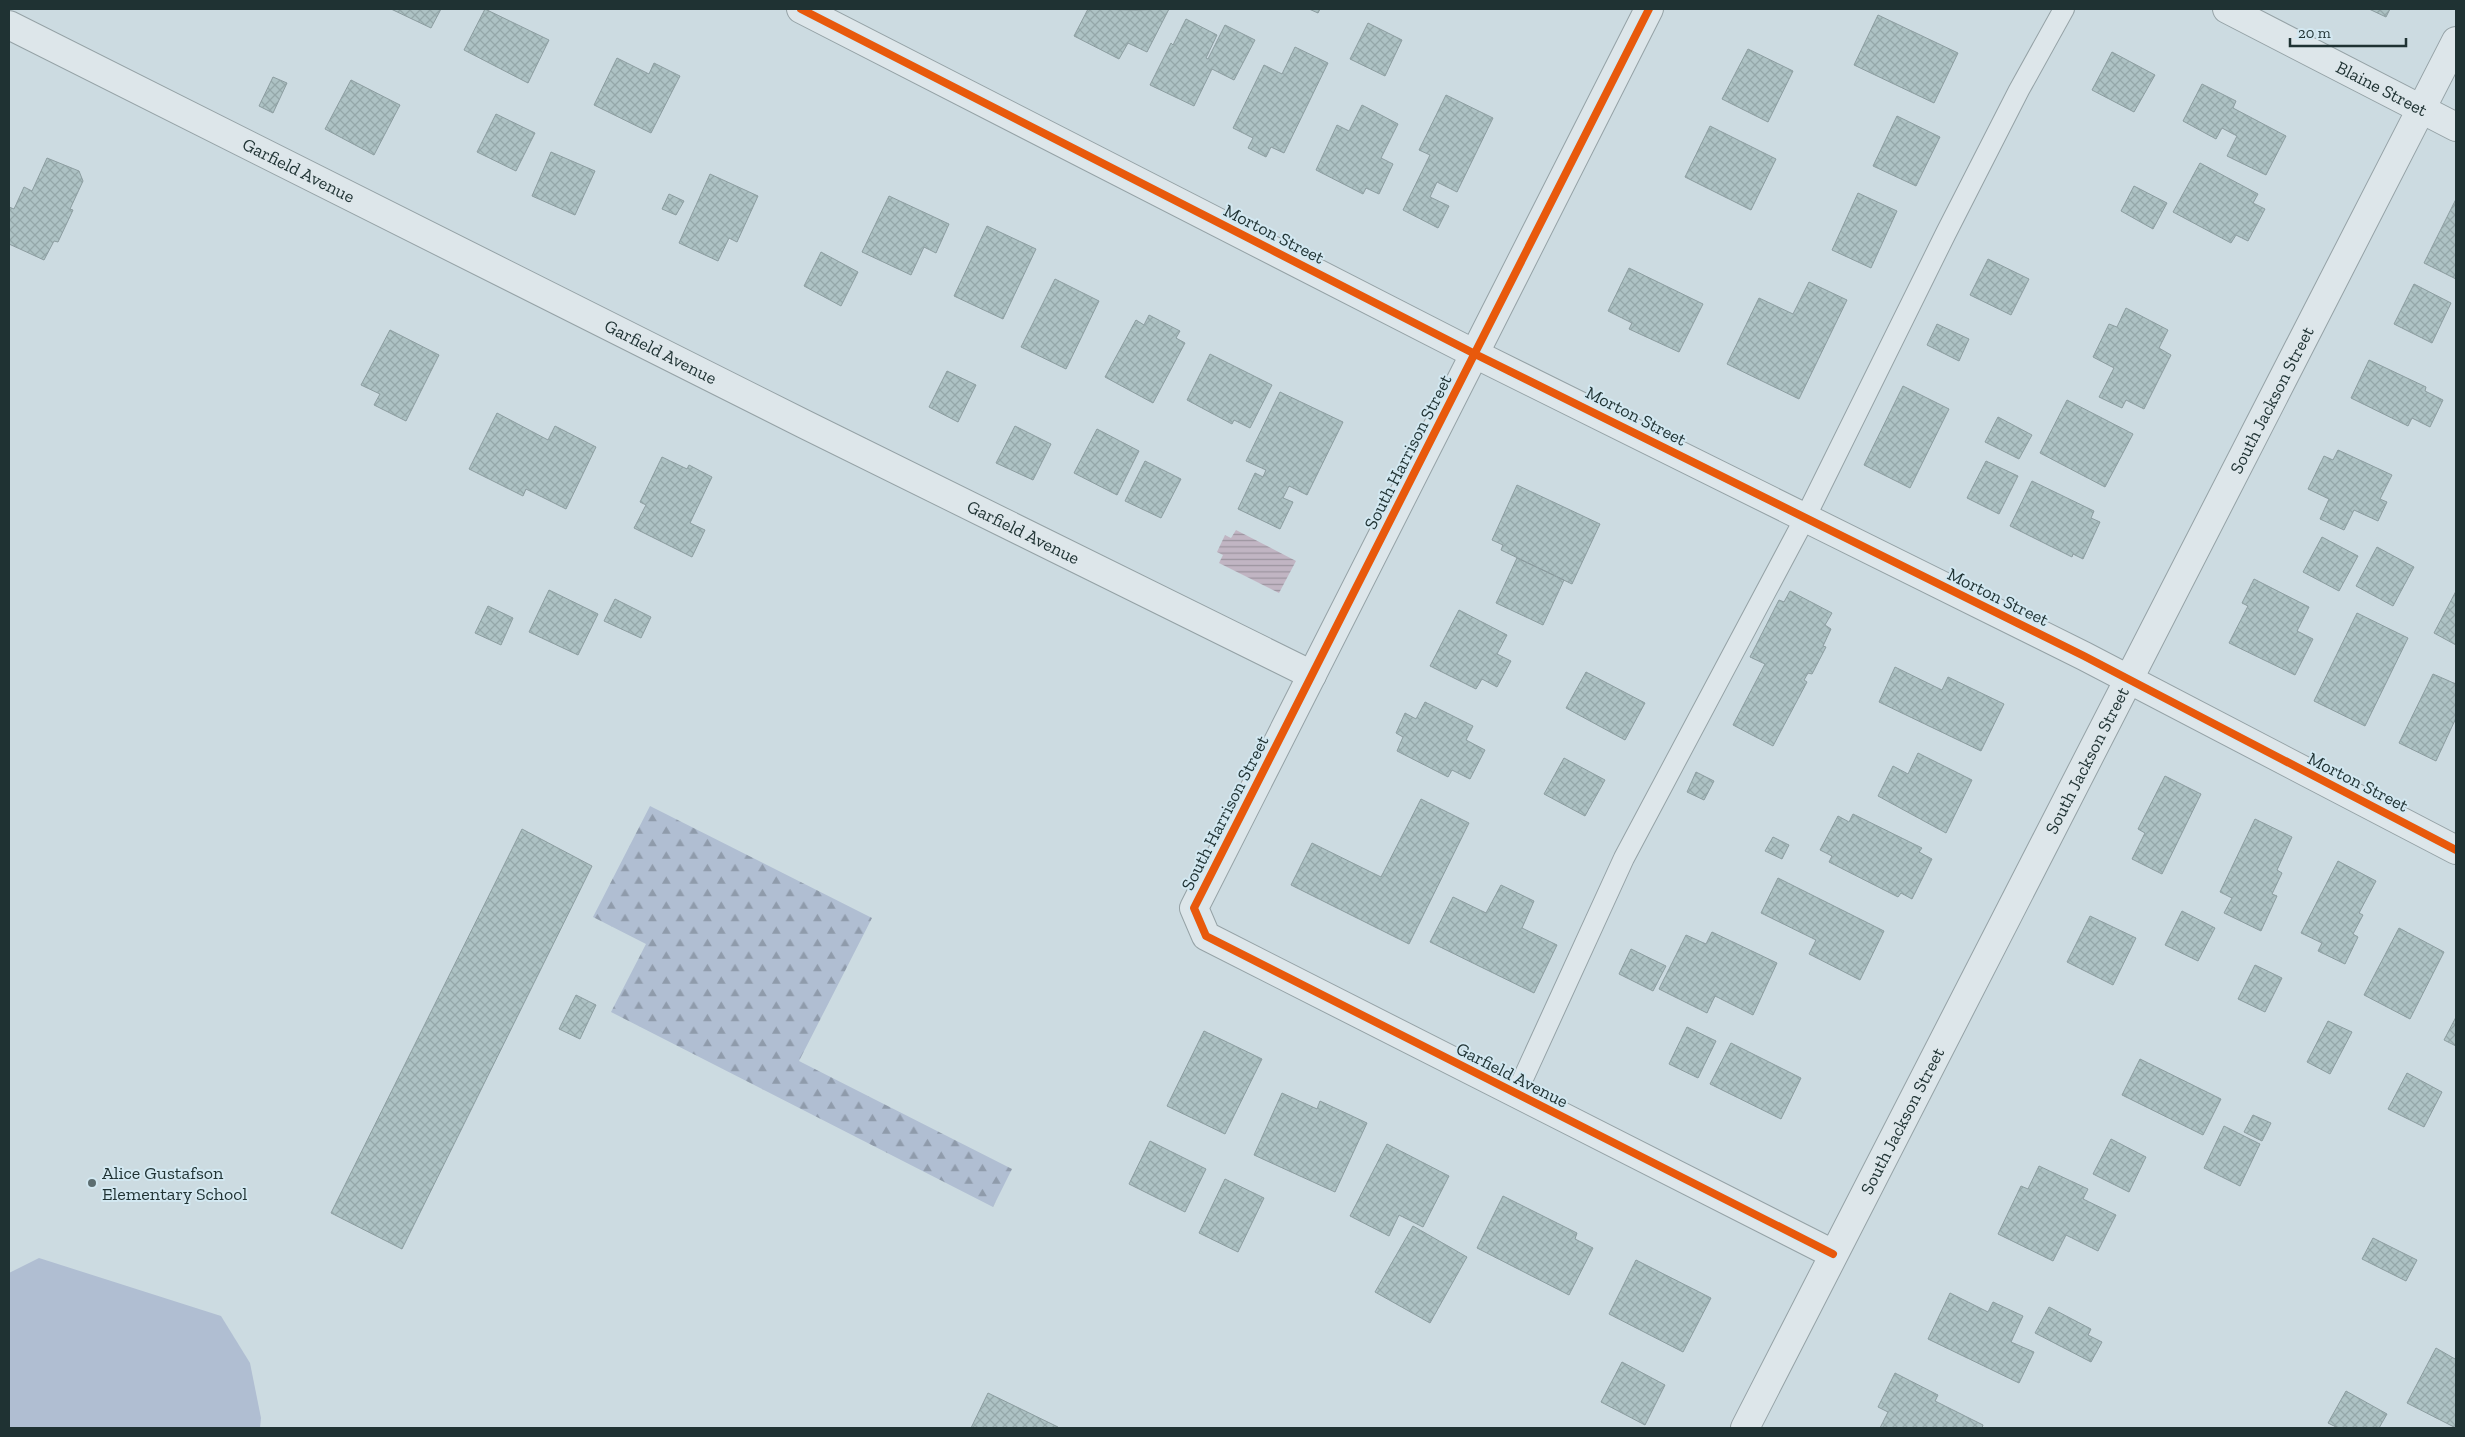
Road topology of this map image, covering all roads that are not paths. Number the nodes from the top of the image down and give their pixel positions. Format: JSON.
{"nodes":[{"id":1,"x":801,"y":9,"type":"edge"},
{"id":2,"x":1648,"y":9,"type":"edge"},
{"id":3,"x":2064,"y":9,"type":"edge"},
{"id":4,"x":2227,"y":9,"type":"edge"},
{"id":5,"x":9,"y":25,"type":"edge"},
{"id":6,"x":2456,"y":40,"type":"edge"},
{"id":7,"x":2421,"y":109,"type":"junction"},
{"id":8,"x":2456,"y":127,"type":"edge"},
{"id":9,"x":1476,"y":354,"type":"junction"},
{"id":10,"x":1805,"y":518,"type":"junction"},
{"id":11,"x":1312,"y":675,"type":"junction"},
{"id":12,"x":2128,"y":679,"type":"junction"},
{"id":13,"x":2456,"y":850,"type":"edge"},
{"id":14,"x":1194,"y":908,"type":"joint"},
{"id":15,"x":1516,"y":1094,"type":"junction"},
{"id":16,"x":1833,"y":1254,"type":"junction"},
{"id":17,"x":1745,"y":1428,"type":"edge"}],
"edges":[{"from":1,"to":9,"type":"street","name":"Morton Street"},
{"from":2,"to":9,"type":"street","name":"South Harrison Street"},
{"from":3,"to":10,"type":"lane"},
{"from":4,"to":7,"type":"street","name":"Blaine Street"},
{"from":5,"to":11,"type":"street","name":"Garfield Avenue"},
{"from":6,"to":7,"type":"street","name":"South Jackson Street"},
{"from":7,"to":8,"type":"street","name":"Blaine Street"},
{"from":7,"to":12,"type":"street","name":"South Jackson Street"},
{"from":9,"to":10,"type":"street","name":"Morton Street"},
{"from":9,"to":11,"type":"street","name":"South Harrison Street"},
{"from":10,"to":12,"type":"street","name":"Morton Street"},
{"from":10,"to":15,"type":"lane"},
{"from":11,"to":14,"type":"street","name":"South Harrison Street"},
{"from":12,"to":13,"type":"street","name":"Morton Street"},
{"from":12,"to":16,"type":"street","name":"South Jackson Street"},
{"from":14,"to":15,"type":"street","name":"Garfield Avenue"},
{"from":15,"to":16,"type":"street","name":"Garfield Avenue"},
{"from":16,"to":17,"type":"street","name":"South Jackson Street"}]}
